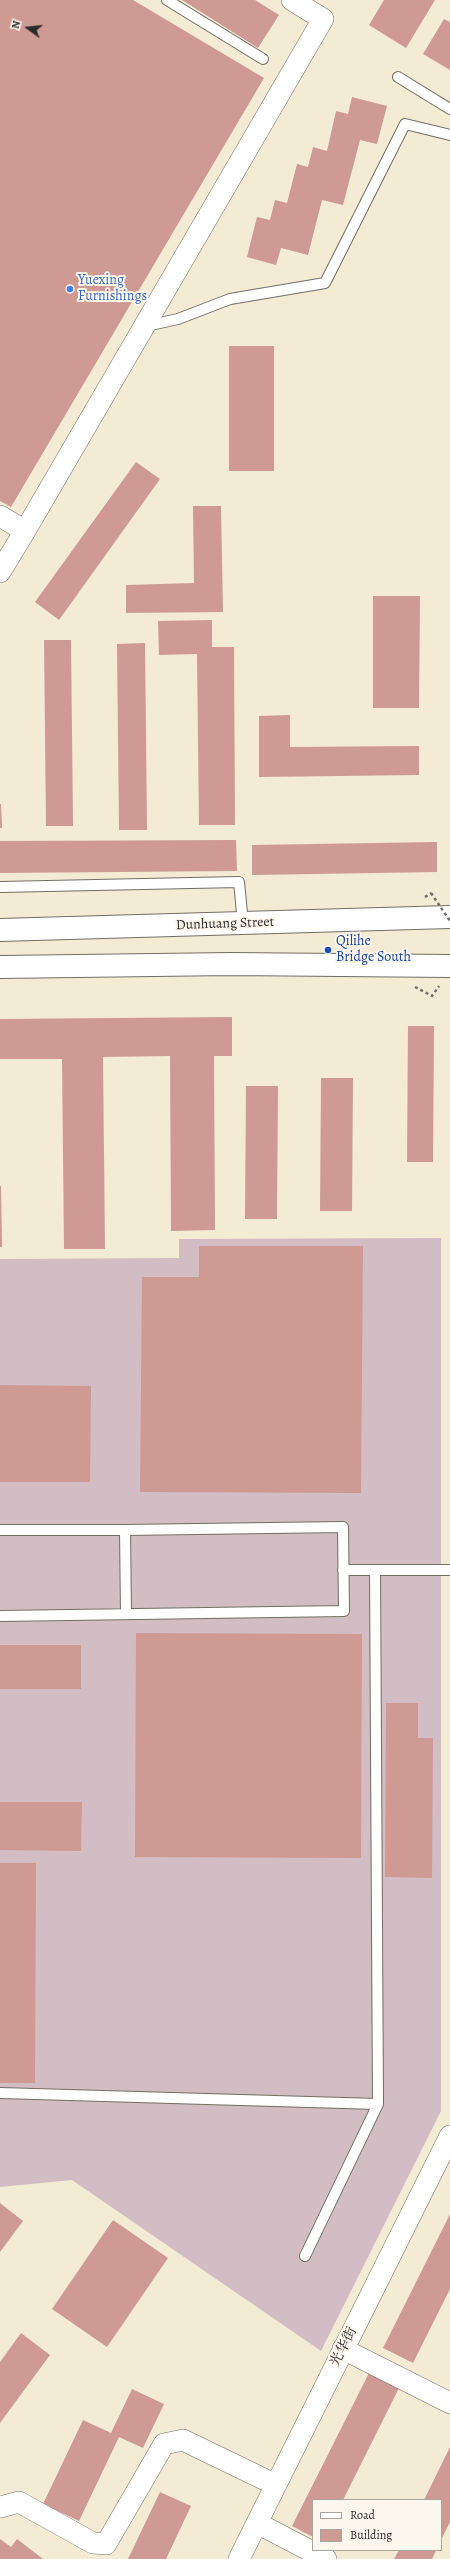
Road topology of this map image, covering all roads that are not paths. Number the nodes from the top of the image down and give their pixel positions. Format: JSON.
{"nodes":[{"id":1,"x":167,"y":0,"type":"edge"},
{"id":2,"x":292,"y":0,"type":"edge"},
{"id":3,"x":263,"y":59,"type":"dead end"},
{"id":4,"x":398,"y":77,"type":"dead end"},
{"id":5,"x":450,"y":109,"type":"edge"},
{"id":6,"x":450,"y":135,"type":"edge"},
{"id":7,"x":144,"y":326,"type":"junction"},
{"id":8,"x":0,"y":516,"type":"edge"},
{"id":9,"x":25,"y":531,"type":"junction"},
{"id":10,"x":0,"y":572,"type":"edge"},
{"id":11,"x":0,"y":887,"type":"edge"},
{"id":12,"x":450,"y":917,"type":"edge"},
{"id":13,"x":243,"y":923,"type":"junction"},
{"id":14,"x":0,"y":930,"type":"edge"},
{"id":15,"x":450,"y":966,"type":"edge"},
{"id":16,"x":0,"y":967,"type":"edge"},
{"id":17,"x":0,"y":1530,"type":"edge"},
{"id":18,"x":124,"y":1530,"type":"junction"},
{"id":19,"x":343,"y":1570,"type":"junction"},
{"id":20,"x":375,"y":1570,"type":"junction"},
{"id":21,"x":450,"y":1570,"type":"edge"},
{"id":22,"x":126,"y":1614,"type":"junction"},
{"id":23,"x":0,"y":1616,"type":"edge"},
{"id":24,"x":0,"y":2093,"type":"edge"},
{"id":25,"x":378,"y":2104,"type":"junction"},
{"id":26,"x":450,"y":2136,"type":"edge"},
{"id":27,"x":305,"y":2256,"type":"dead end"},
{"id":28,"x":344,"y":2349,"type":"junction"},
{"id":29,"x":450,"y":2403,"type":"edge"},
{"id":30,"x":276,"y":2484,"type":"junction"},
{"id":31,"x":0,"y":2507,"type":"edge"},
{"id":32,"x":257,"y":2523,"type":"junction"},
{"id":33,"x":239,"y":2559,"type":"edge"},
{"id":34,"x":326,"y":2559,"type":"edge"}],
"edges":[{"from":1,"to":3,"type":"lane"},
{"from":2,"to":7,"type":"street"},
{"from":4,"to":5,"type":"lane"},
{"from":6,"to":7,"type":"lane"},
{"from":7,"to":9,"type":"street"},
{"from":8,"to":9,"type":"street"},
{"from":9,"to":10,"type":"street"},
{"from":11,"to":13,"type":"lane"},
{"from":12,"to":13,"type":"main road","name":"Dunhuang Street"},
{"from":13,"to":14,"type":"main road","name":"Dunhuang Street"},
{"from":15,"to":16,"type":"main road"},
{"from":17,"to":18,"type":"lane"},
{"from":18,"to":19,"type":"lane"},
{"from":18,"to":22,"type":"lane"},
{"from":19,"to":20,"type":"lane"},
{"from":19,"to":22,"type":"lane"},
{"from":20,"to":21,"type":"lane"},
{"from":20,"to":25,"type":"lane"},
{"from":22,"to":23,"type":"lane"},
{"from":24,"to":25,"type":"lane"},
{"from":25,"to":27,"type":"lane"},
{"from":26,"to":28,"type":"street","name":"光华街"},
{"from":28,"to":29,"type":"street"},
{"from":28,"to":30,"type":"street","name":"光华街"},
{"from":30,"to":31,"type":"street"},
{"from":30,"to":32,"type":"street","name":"光华街"},
{"from":32,"to":33,"type":"street","name":"光华街"},
{"from":32,"to":34,"type":"street"}]}
